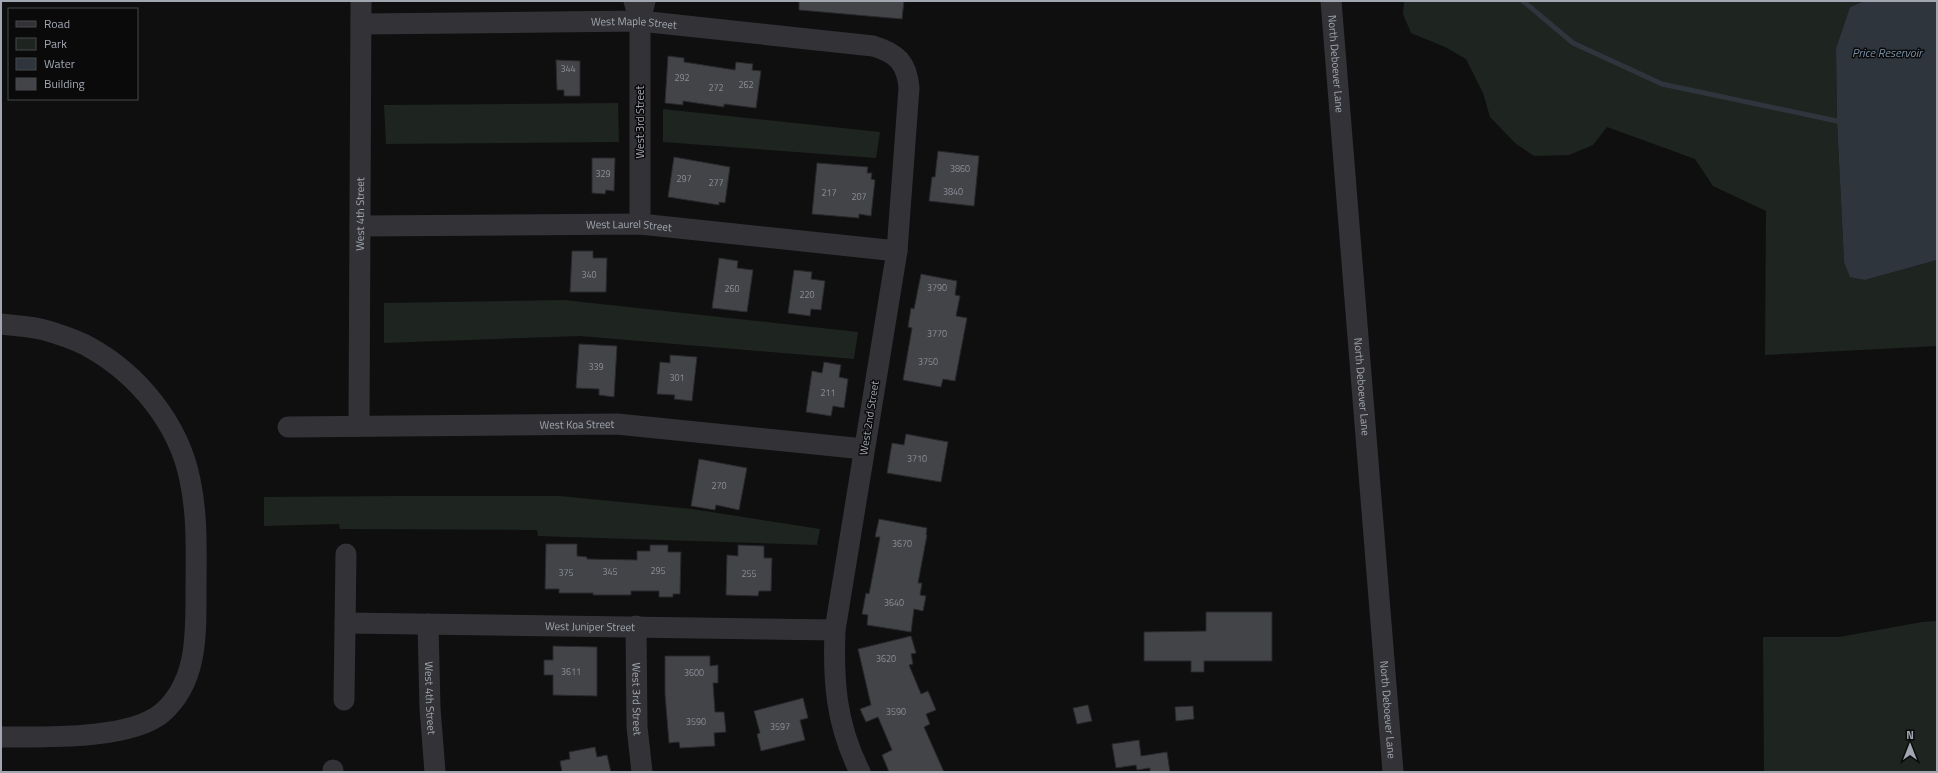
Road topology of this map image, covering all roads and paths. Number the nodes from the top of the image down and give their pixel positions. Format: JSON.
{"nodes":[{"id":1,"x":361,"y":1,"type":"edge"},
{"id":2,"x":634,"y":1,"type":"edge"},
{"id":3,"x":645,"y":1,"type":"edge"},
{"id":4,"x":1331,"y":1,"type":"edge"},
{"id":5,"x":640,"y":21,"type":"junction"},
{"id":6,"x":361,"y":24,"type":"junction"},
{"id":7,"x":901,"y":62,"type":"joint"},
{"id":8,"x":640,"y":224,"type":"junction"},
{"id":9,"x":360,"y":226,"type":"junction"},
{"id":10,"x":897,"y":251,"type":"junction"},
{"id":11,"x":1,"y":324,"type":"edge"},
{"id":12,"x":359,"y":426,"type":"junction"},
{"id":13,"x":288,"y":427,"type":"dead end"},
{"id":14,"x":864,"y":449,"type":"junction"},
{"id":15,"x":346,"y":554,"type":"dead end"},
{"id":16,"x":345,"y":623,"type":"junction"},
{"id":17,"x":428,"y":624,"type":"junction"},
{"id":18,"x":636,"y":626,"type":"junction"},
{"id":19,"x":835,"y":630,"type":"junction"},
{"id":20,"x":344,"y":700,"type":"dead end"},
{"id":21,"x":1,"y":738,"type":"edge"},
{"id":22,"x":435,"y":772,"type":"edge"},
{"id":23,"x":642,"y":772,"type":"edge"},
{"id":24,"x":860,"y":772,"type":"edge"},
{"id":25,"x":1393,"y":772,"type":"edge"}],
"edges":[{"from":1,"to":6,"type":"street","name":"West 4th Street"},
{"from":2,"to":5,"type":"street","name":"West 3rd Street"},
{"from":3,"to":5,"type":"street","name":"West 3rd Street"},
{"from":4,"to":25,"type":"street","name":"North Deboever Lane"},
{"from":5,"to":6,"type":"street","name":"West Maple Street"},
{"from":5,"to":7,"type":"street","name":"West Maple Street"},
{"from":5,"to":8,"type":"street","name":"West 3rd Street"},
{"from":6,"to":9,"type":"street","name":"West 4th Street"},
{"from":7,"to":10,"type":"street","name":"West 2nd Street"},
{"from":8,"to":9,"type":"street","name":"West Laurel Street"},
{"from":8,"to":10,"type":"street","name":"West Laurel Street"},
{"from":9,"to":12,"type":"street","name":"West 4th Street"},
{"from":10,"to":14,"type":"street","name":"West 2nd Street"},
{"from":11,"to":21,"type":"street"},
{"from":12,"to":13,"type":"street","name":"West Koa Street"},
{"from":12,"to":14,"type":"street","name":"West Koa Street"},
{"from":14,"to":19,"type":"street","name":"West 2nd Street"},
{"from":15,"to":16,"type":"street"},
{"from":16,"to":17,"type":"street","name":"West Juniper Street"},
{"from":16,"to":20,"type":"street"},
{"from":17,"to":18,"type":"street","name":"West Juniper Street"},
{"from":17,"to":22,"type":"street","name":"West 4th Street"},
{"from":18,"to":19,"type":"street","name":"West Juniper Street"},
{"from":18,"to":23,"type":"street","name":"West 3rd Street"},
{"from":19,"to":24,"type":"street","name":"West 2nd Street"}]}
